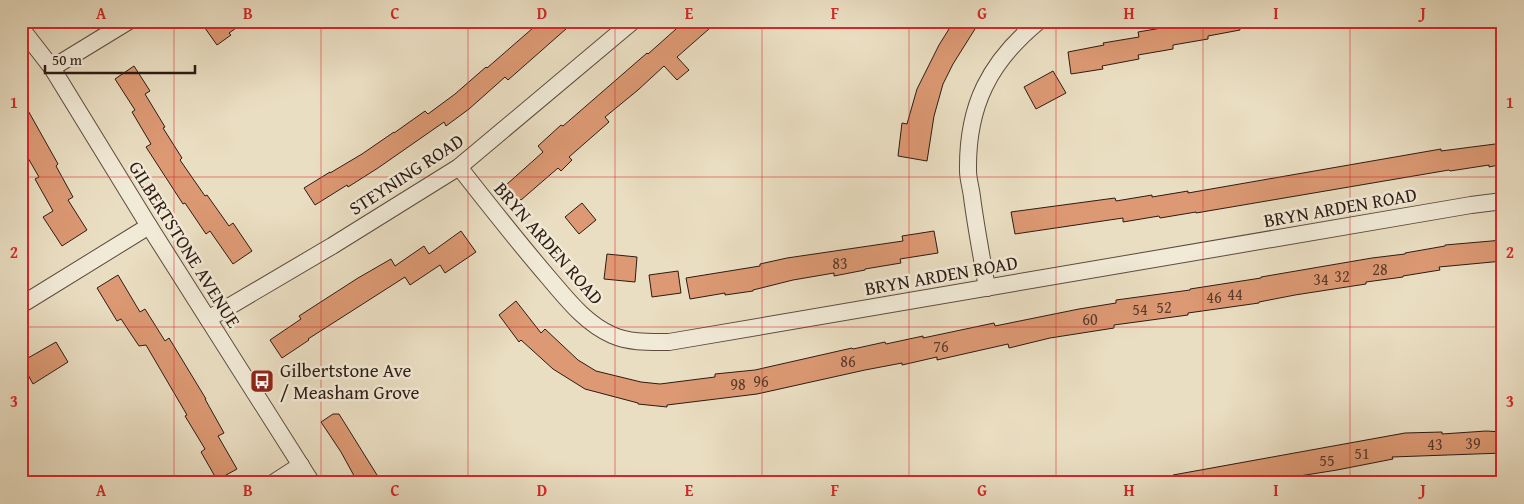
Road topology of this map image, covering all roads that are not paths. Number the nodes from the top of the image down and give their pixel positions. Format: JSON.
{"nodes":[{"id":1,"x":129,"y":21,"type":"edge"},
{"id":2,"x":633,"y":21,"type":"edge"},
{"id":3,"x":1039,"y":21,"type":"edge"},
{"id":4,"x":21,"y":28,"type":"edge"},
{"id":5,"x":52,"y":68,"type":"junction"},
{"id":6,"x":458,"y":167,"type":"junction"},
{"id":7,"x":1503,"y":201,"type":"edge"},
{"id":8,"x":149,"y":226,"type":"junction"},
{"id":9,"x":987,"y":288,"type":"junction"},
{"id":10,"x":21,"y":305,"type":"edge"},
{"id":11,"x":208,"y":319,"type":"junction"},
{"id":12,"x":301,"y":465,"type":"junction"},
{"id":13,"x":273,"y":483,"type":"edge"},
{"id":14,"x":312,"y":483,"type":"edge"}],
"edges":[{"from":1,"to":5,"type":"street"},
{"from":2,"to":6,"type":"street","name":"STEYNING ROAD"},
{"from":3,"to":9,"type":"street"},
{"from":4,"to":5,"type":"street","name":"GILBERTSTONE AVENUE"},
{"from":5,"to":8,"type":"street","name":"GILBERTSTONE AVENUE"},
{"from":6,"to":9,"type":"street","name":"BRYN ARDEN ROAD"},
{"from":6,"to":11,"type":"street","name":"STEYNING ROAD"},
{"from":7,"to":9,"type":"street","name":"BRYN ARDEN ROAD"},
{"from":8,"to":10,"type":"street"},
{"from":8,"to":11,"type":"street","name":"GILBERTSTONE AVENUE"},
{"from":11,"to":12,"type":"street","name":"GILBERTSTONE AVENUE"},
{"from":12,"to":13,"type":"street"},
{"from":12,"to":14,"type":"street","name":"GILBERTSTONE AVENUE"}]}
